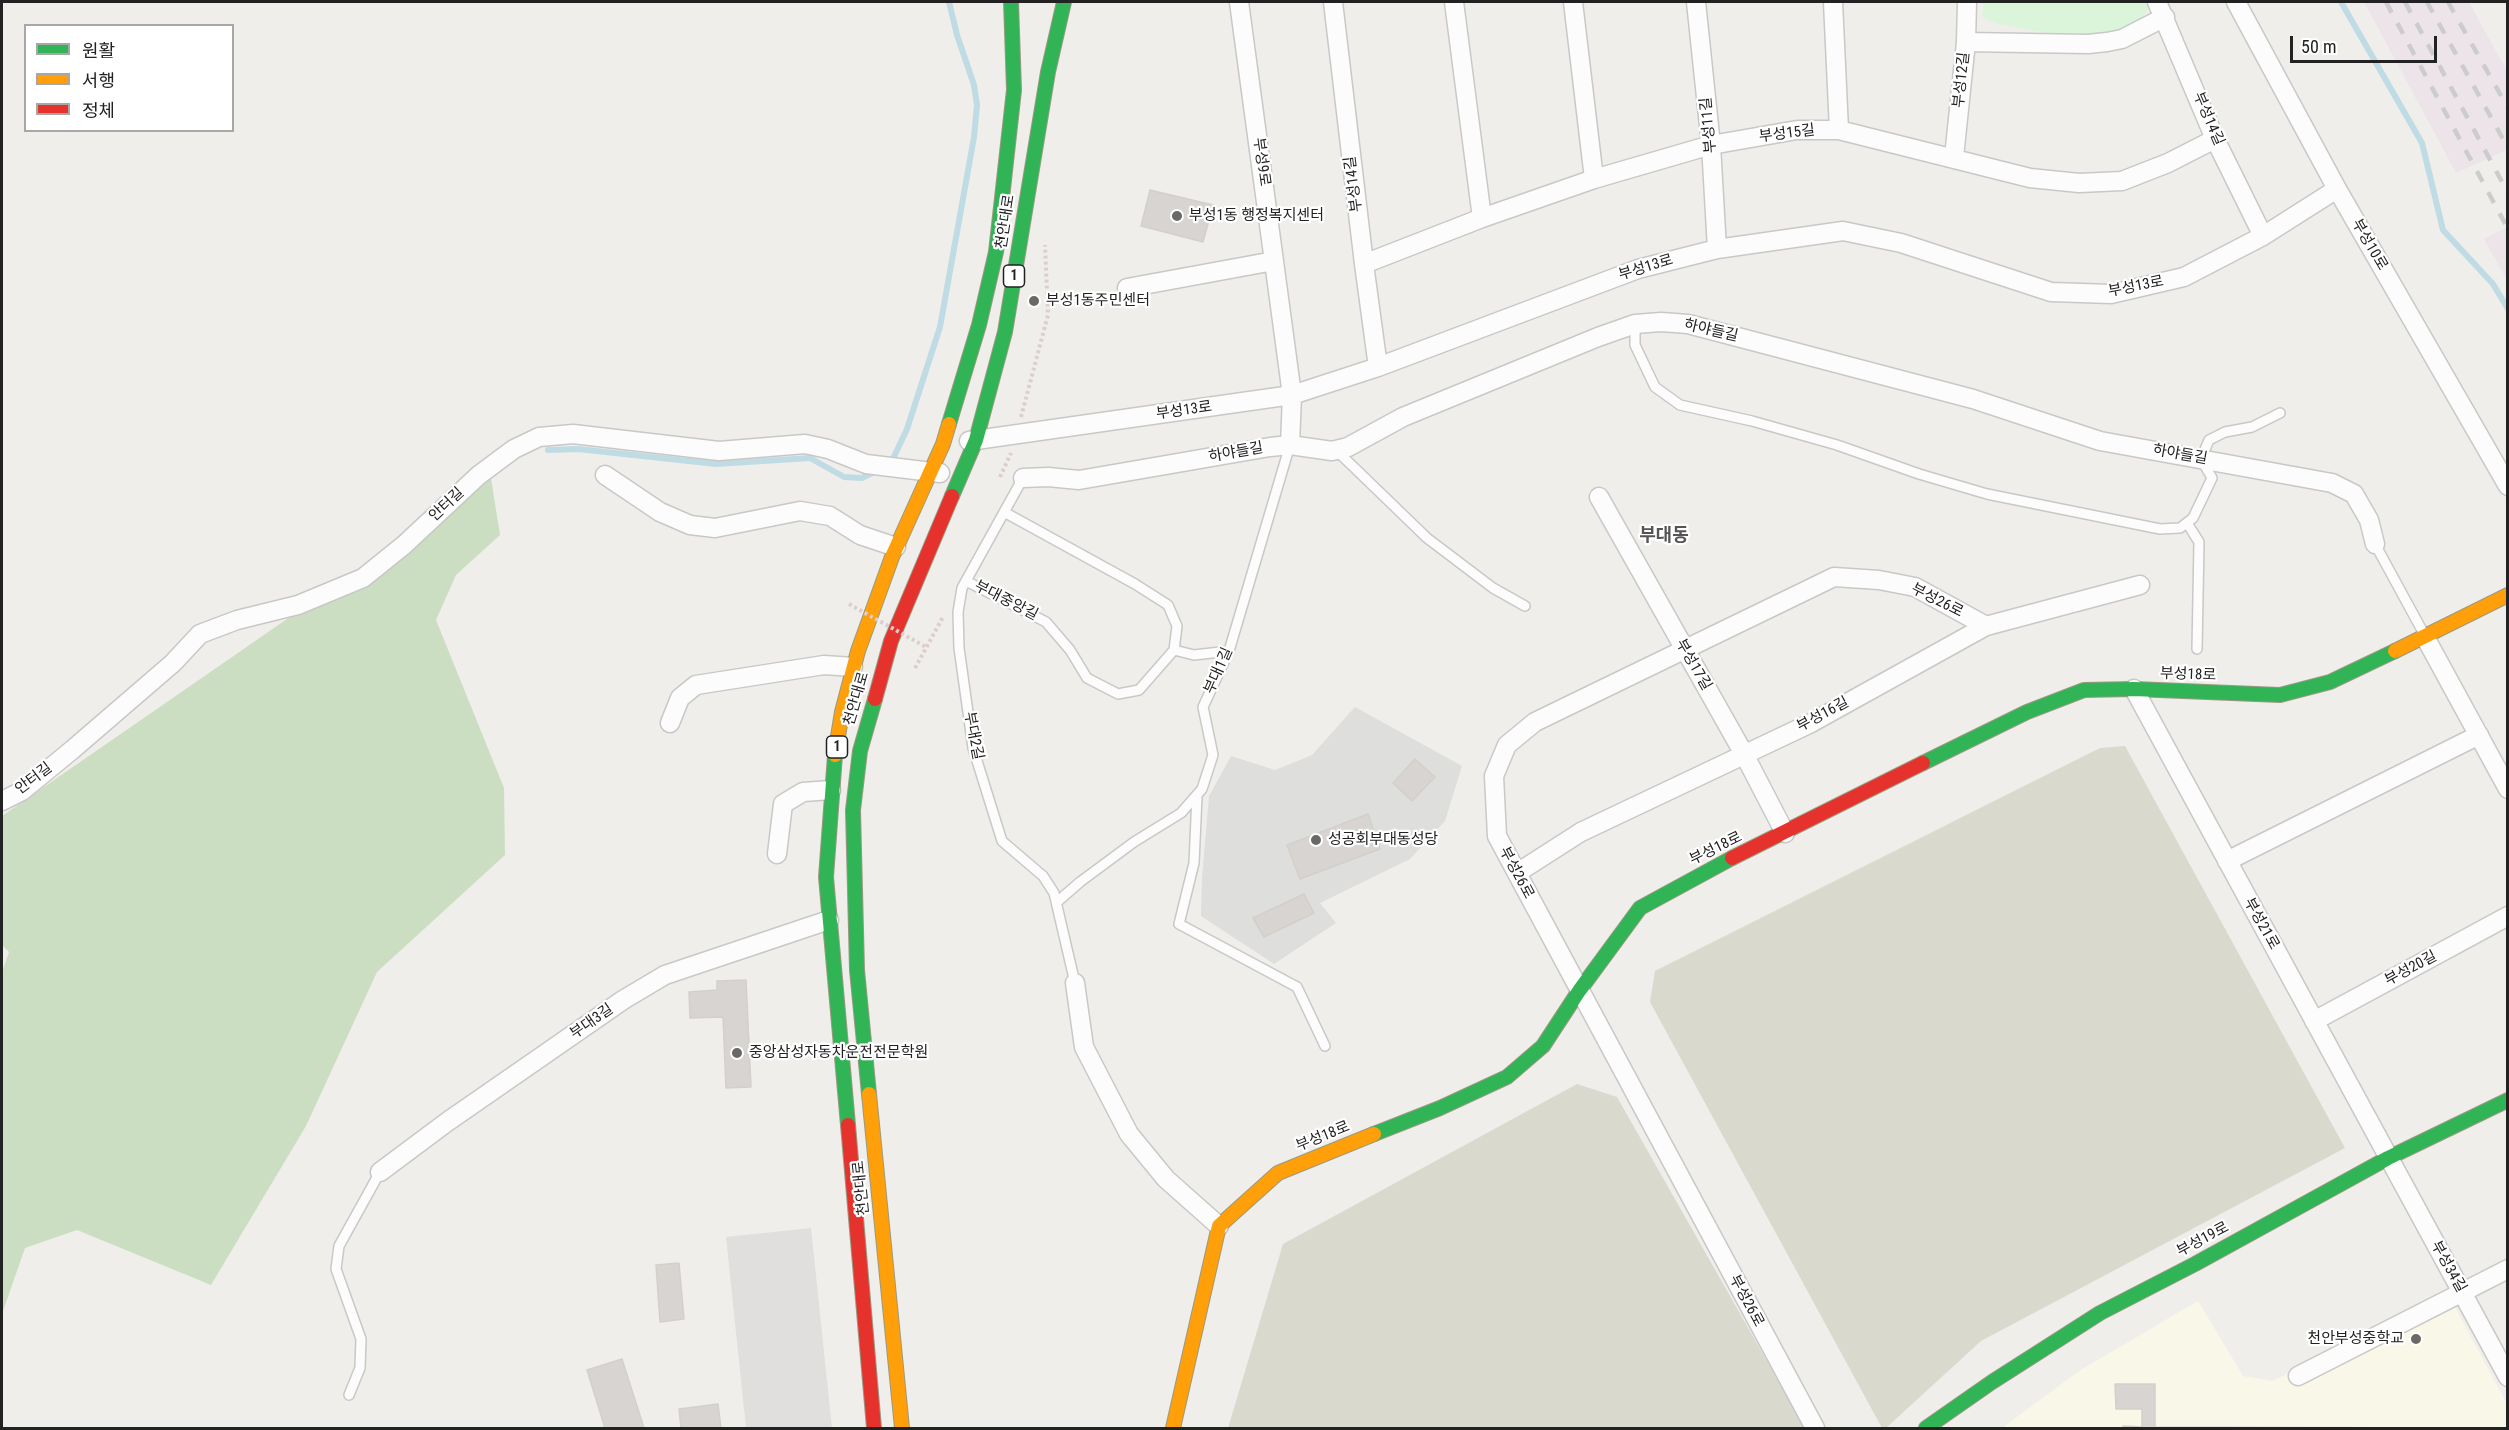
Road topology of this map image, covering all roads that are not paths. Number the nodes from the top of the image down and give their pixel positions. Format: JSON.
{"nodes":[{"id":1,"x":1011,"y":2,"type":"edge"},
{"id":2,"x":1024,"y":2,"type":"edge"},
{"id":3,"x":1051,"y":2,"type":"edge"},
{"id":4,"x":1064,"y":2,"type":"edge"},
{"id":5,"x":1239,"y":2,"type":"edge"},
{"id":6,"x":1333,"y":2,"type":"edge"},
{"id":7,"x":1454,"y":2,"type":"edge"},
{"id":8,"x":1573,"y":2,"type":"edge"},
{"id":9,"x":1696,"y":2,"type":"edge"},
{"id":10,"x":1833,"y":2,"type":"edge"},
{"id":11,"x":1967,"y":2,"type":"edge"},
{"id":12,"x":2236,"y":2,"type":"edge"},
{"id":13,"x":2161,"y":9,"type":"edge"},
{"id":14,"x":1966,"y":42,"type":"junction"},
{"id":15,"x":1048,"y":72,"type":"junction"},
{"id":16,"x":1014,"y":90,"type":"junction"},
{"id":17,"x":1839,"y":129,"type":"junction"},
{"id":18,"x":2215,"y":139,"type":"junction"},
{"id":19,"x":1711,"y":145,"type":"junction"},
{"id":20,"x":1954,"y":158,"type":"junction"},
{"id":21,"x":1594,"y":179,"type":"junction"},
{"id":22,"x":2337,"y":189,"type":"junction"},
{"id":23,"x":1482,"y":218,"type":"junction"},
{"id":24,"x":2263,"y":236,"type":"junction"},
{"id":25,"x":1717,"y":249,"type":"junction"},
{"id":26,"x":1274,"y":261,"type":"junction"},
{"id":27,"x":1364,"y":264,"type":"junction"},
{"id":28,"x":1127,"y":288,"type":"dead end"},
{"id":29,"x":1635,"y":324,"type":"junction"},
{"id":30,"x":1378,"y":367,"type":"junction"},
{"id":31,"x":1292,"y":395,"type":"junction"},
{"id":32,"x":2280,"y":412,"type":"dead end"},
{"id":33,"x":976,"y":440,"type":"junction"},
{"id":34,"x":943,"y":444,"type":"junction"},
{"id":35,"x":1290,"y":445,"type":"junction"},
{"id":36,"x":1336,"y":450,"type":"junction"},
{"id":37,"x":2201,"y":459,"type":"junction"},
{"id":38,"x":930,"y":472,"type":"junction"},
{"id":39,"x":605,"y":475,"type":"dead end"},
{"id":40,"x":962,"y":476,"type":"junction"},
{"id":41,"x":1023,"y":478,"type":"joint"},
{"id":42,"x":2508,"y":486,"type":"edge"},
{"id":43,"x":1599,"y":497,"type":"dead end"},
{"id":44,"x":1004,"y":512,"type":"junction"},
{"id":45,"x":2187,"y":522,"type":"junction"},
{"id":46,"x":2374,"y":544,"type":"joint"},
{"id":47,"x":896,"y":547,"type":"junction"},
{"id":48,"x":966,"y":581,"type":"junction"},
{"id":49,"x":2140,"y":585,"type":"dead end"},
{"id":50,"x":2508,"y":595,"type":"edge"},
{"id":51,"x":1525,"y":606,"type":"dead end"},
{"id":52,"x":1986,"y":626,"type":"junction"},
{"id":53,"x":2425,"y":638,"type":"junction"},
{"id":54,"x":2197,"y":649,"type":"dead end"},
{"id":55,"x":1174,"y":650,"type":"junction"},
{"id":56,"x":1684,"y":650,"type":"junction"},
{"id":57,"x":1229,"y":651,"type":"junction"},
{"id":58,"x":854,"y":667,"type":"junction"},
{"id":59,"x":2134,"y":689,"type":"junction"},
{"id":60,"x":670,"y":723,"type":"dead end"},
{"id":61,"x":2479,"y":735,"type":"junction"},
{"id":62,"x":1744,"y":754,"type":"junction"},
{"id":63,"x":2508,"y":789,"type":"edge"},
{"id":64,"x":831,"y":790,"type":"junction"},
{"id":65,"x":1197,"y":796,"type":"junction"},
{"id":66,"x":2,"y":801,"type":"edge"},
{"id":67,"x":1785,"y":833,"type":"junction"},
{"id":68,"x":777,"y":854,"type":"dead end"},
{"id":69,"x":2227,"y":861,"type":"junction"},
{"id":70,"x":1517,"y":873,"type":"junction"},
{"id":71,"x":1057,"y":902,"type":"junction"},
{"id":72,"x":2508,"y":916,"type":"edge"},
{"id":73,"x":829,"y":920,"type":"junction"},
{"id":74,"x":1075,"y":982,"type":"joint"},
{"id":75,"x":1579,"y":991,"type":"junction"},
{"id":76,"x":2314,"y":1021,"type":"junction"},
{"id":77,"x":1325,"y":1046,"type":"dead end"},
{"id":78,"x":2508,"y":1100,"type":"edge"},
{"id":79,"x":2388,"y":1158,"type":"junction"},
{"id":80,"x":380,"y":1172,"type":"joint"},
{"id":81,"x":1219,"y":1226,"type":"junction"},
{"id":82,"x":2508,"y":1269,"type":"edge"},
{"id":83,"x":2462,"y":1292,"type":"junction"},
{"id":84,"x":2298,"y":1376,"type":"dead end"},
{"id":85,"x":2508,"y":1377,"type":"edge"},
{"id":86,"x":349,"y":1395,"type":"dead end"},
{"id":87,"x":874,"y":1428,"type":"edge"},
{"id":88,"x":902,"y":1428,"type":"edge"},
{"id":89,"x":1173,"y":1428,"type":"edge"},
{"id":90,"x":1815,"y":1428,"type":"edge"},
{"id":91,"x":1926,"y":1428,"type":"edge"}],
"edges":[{"from":1,"to":16,"type":"main road","number":"1"},
{"from":2,"to":16,"type":"main road","name":"천안대로"},
{"from":3,"to":15,"type":"main road","name":"천안대로"},
{"from":4,"to":15,"type":"main road","number":"1"},
{"from":5,"to":26,"type":"street","name":"부성9로"},
{"from":6,"to":27,"type":"street","name":"부성14길"},
{"from":7,"to":23,"type":"street"},
{"from":8,"to":21,"type":"street"},
{"from":9,"to":19,"type":"street","name":"부성11길"},
{"from":10,"to":17,"type":"street"},
{"from":11,"to":14,"type":"street","name":"부성12길"},
{"from":12,"to":22,"type":"street","name":"부성10로"},
{"from":13,"to":14,"type":"street"},
{"from":13,"to":18,"type":"street","name":"부성14길"},
{"from":14,"to":20,"type":"street","name":"부성12길"},
{"from":15,"to":33,"type":"main road","name":"천안대로","number":"1"},
{"from":16,"to":34,"type":"main road","name":"천안대로","number":"1"},
{"from":17,"to":19,"type":"street","name":"부성15길"},
{"from":17,"to":20,"type":"street","name":"부성15길"},
{"from":18,"to":20,"type":"street","name":"부성15길"},
{"from":18,"to":24,"type":"street","name":"부성14길"},
{"from":19,"to":21,"type":"street","name":"부성15길"},
{"from":19,"to":25,"type":"street","name":"부성11길"},
{"from":21,"to":23,"type":"street","name":"부성15길"},
{"from":22,"to":24,"type":"street","name":"부성13로"},
{"from":22,"to":42,"type":"street","name":"부성10로"},
{"from":23,"to":27,"type":"street","name":"부성15길"},
{"from":24,"to":25,"type":"street","name":"부성13로"},
{"from":25,"to":30,"type":"street","name":"부성13로"},
{"from":26,"to":28,"type":"street"},
{"from":26,"to":31,"type":"street","name":"부성9로"},
{"from":27,"to":30,"type":"street","name":"부성14길"},
{"from":29,"to":36,"type":"street","name":"하야들길"},
{"from":29,"to":37,"type":"street","name":"하야들길"},
{"from":29,"to":45,"type":"lane"},
{"from":30,"to":31,"type":"street","name":"부성13로"},
{"from":31,"to":33,"type":"street","name":"부성13로"},
{"from":31,"to":35,"type":"street","name":"부성9로"},
{"from":32,"to":37,"type":"lane"},
{"from":33,"to":34,"type":"street","name":"부성13로"},
{"from":33,"to":40,"type":"main road","name":"천안대로","number":"1"},
{"from":34,"to":38,"type":"main road","name":"천안대로","number":"1"},
{"from":35,"to":36,"type":"street","name":"하야들길"},
{"from":35,"to":41,"type":"street","name":"하야들길"},
{"from":35,"to":57,"type":"lane","name":"부대1길"},
{"from":36,"to":51,"type":"lane"},
{"from":37,"to":45,"type":"lane"},
{"from":37,"to":46,"type":"street","name":"하야들길"},
{"from":38,"to":40,"type":"street","name":"안터길"},
{"from":38,"to":47,"type":"main road","name":"천안대로","number":"1"},
{"from":38,"to":66,"type":"street","name":"안터길"},
{"from":39,"to":47,"type":"street"},
{"from":40,"to":88,"type":"main road","name":"천안대로","number":"1"},
{"from":41,"to":44,"type":"lane","name":"부대2길"},
{"from":43,"to":56,"type":"street","name":"부성17길"},
{"from":44,"to":48,"type":"lane","name":"부대2길"},
{"from":44,"to":55,"type":"lane"},
{"from":45,"to":54,"type":"lane"},
{"from":46,"to":53,"type":"lane"},
{"from":47,"to":58,"type":"main road","name":"천안대로","number":"1"},
{"from":48,"to":55,"type":"lane","name":"부대중앙길"},
{"from":48,"to":71,"type":"lane","name":"부대2길"},
{"from":49,"to":52,"type":"street","name":"부성16길"},
{"from":50,"to":53,"type":"main road","name":"부성18로"},
{"from":52,"to":56,"type":"street","name":"부성26로"},
{"from":52,"to":62,"type":"street","name":"부성16길"},
{"from":53,"to":59,"type":"main road","name":"부성18로"},
{"from":53,"to":61,"type":"street"},
{"from":55,"to":57,"type":"lane"},
{"from":56,"to":62,"type":"street","name":"부성17길"},
{"from":56,"to":70,"type":"street","name":"부성26로"},
{"from":57,"to":65,"type":"lane","name":"부대1길"},
{"from":58,"to":60,"type":"street"},
{"from":58,"to":64,"type":"main road","name":"천안대로","number":"1"},
{"from":59,"to":67,"type":"main road","name":"부성18로"},
{"from":59,"to":69,"type":"street","name":"부성21로"},
{"from":61,"to":63,"type":"street"},
{"from":61,"to":69,"type":"street"},
{"from":62,"to":67,"type":"street","name":"부성17길"},
{"from":62,"to":70,"type":"street","name":"부성16길"},
{"from":64,"to":68,"type":"street"},
{"from":64,"to":73,"type":"main road","name":"천안대로","number":"1"},
{"from":65,"to":71,"type":"lane","name":"부대1길"},
{"from":65,"to":77,"type":"lane"},
{"from":67,"to":75,"type":"main road","name":"부성18로"},
{"from":69,"to":76,"type":"street","name":"부성21로"},
{"from":70,"to":75,"type":"street","name":"부성26로"},
{"from":71,"to":74,"type":"lane","name":"부대2길"},
{"from":72,"to":76,"type":"street","name":"부성20길"},
{"from":73,"to":80,"type":"street","name":"부대3길"},
{"from":73,"to":87,"type":"main road","name":"천안대로","number":"1"},
{"from":74,"to":81,"type":"street"},
{"from":75,"to":81,"type":"main road","name":"부성18로"},
{"from":75,"to":90,"type":"street","name":"부성26로"},
{"from":76,"to":79,"type":"street","name":"부성21로"},
{"from":78,"to":79,"type":"main road","name":"부성19로"},
{"from":79,"to":83,"type":"street","name":"부성34길"},
{"from":79,"to":91,"type":"main road","name":"부성19로"},
{"from":80,"to":86,"type":"lane"},
{"from":81,"to":89,"type":"main road"},
{"from":82,"to":83,"type":"street"},
{"from":83,"to":84,"type":"street"},
{"from":83,"to":85,"type":"street","name":"부성34길"}]}
